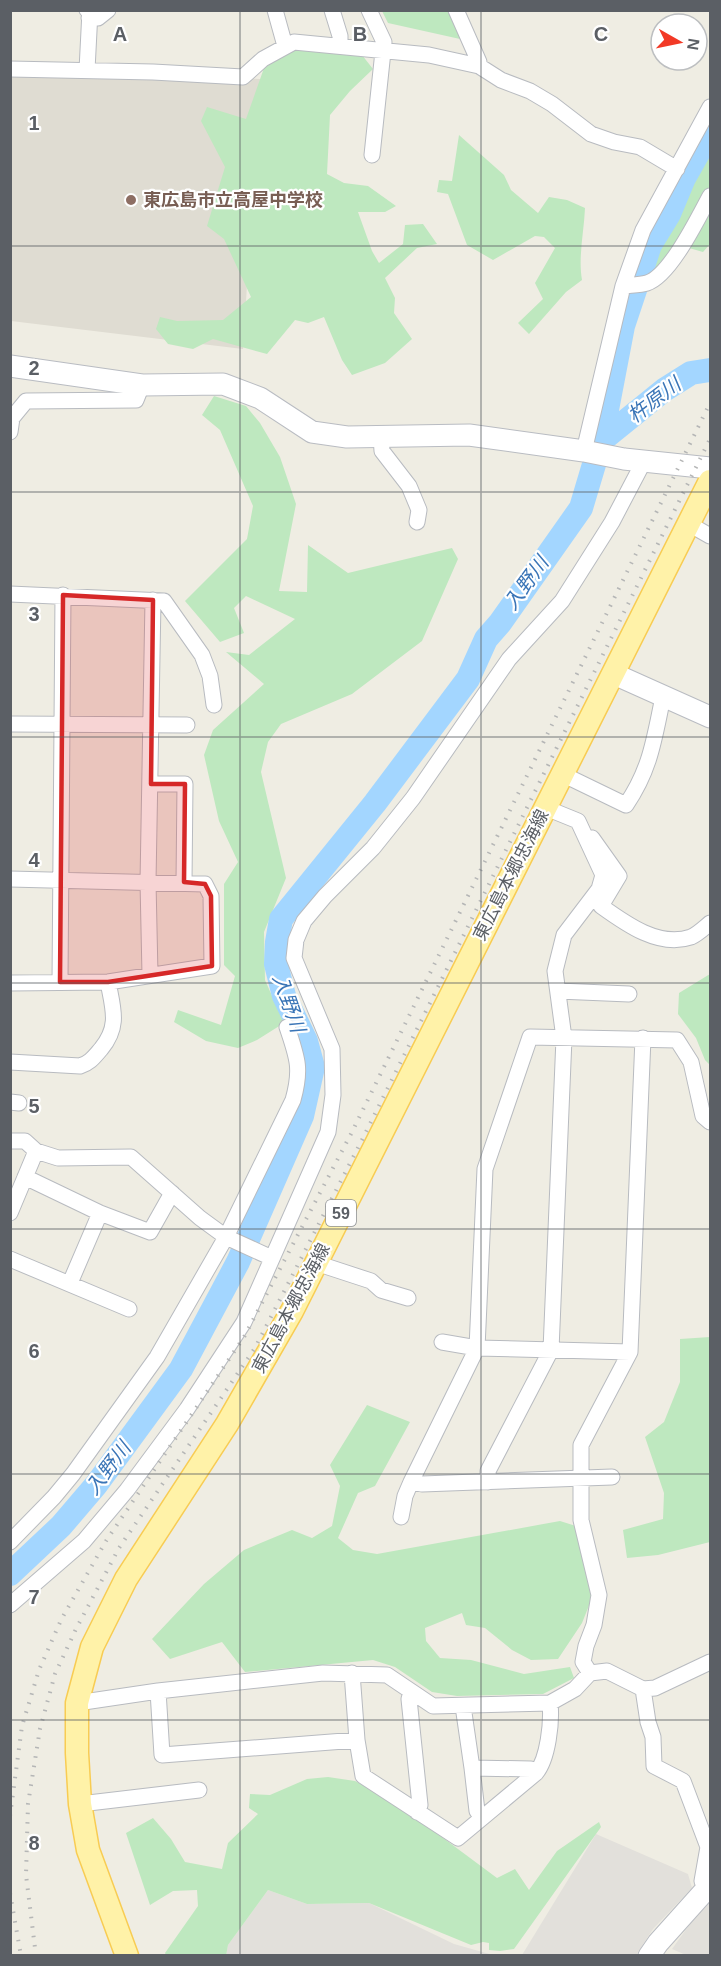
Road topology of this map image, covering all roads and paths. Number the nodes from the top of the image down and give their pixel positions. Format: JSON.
{"nodes":[{"id":1,"x":108,"y":10,"type":"edge"},
{"id":2,"x":274,"y":10,"type":"edge"},
{"id":3,"x":332,"y":10,"type":"edge"},
{"id":4,"x":369,"y":10,"type":"edge"},
{"id":5,"x":456,"y":10,"type":"edge"},
{"id":6,"x":88,"y":14,"type":"edge"},
{"id":7,"x":285,"y":46,"type":"junction"},
{"id":8,"x":340,"y":46,"type":"junction"},
{"id":9,"x":383,"y":50,"type":"junction"},
{"id":10,"x":479,"y":66,"type":"junction"},
{"id":11,"x":10,"y":69,"type":"edge"},
{"id":12,"x":87,"y":70,"type":"junction"},
{"id":13,"x":711,"y":107,"type":"edge"},
{"id":14,"x":372,"y":155,"type":"dead end"},
{"id":15,"x":677,"y":169,"type":"junction"},
{"id":16,"x":711,"y":196,"type":"edge"},
{"id":17,"x":626,"y":285,"type":"junction"},
{"id":18,"x":10,"y":366,"type":"edge"},
{"id":19,"x":142,"y":385,"type":"junction"},
{"id":20,"x":10,"y":432,"type":"edge"},
{"id":21,"x":381,"y":436,"type":"junction"},
{"id":22,"x":584,"y":451,"type":"junction"},
{"id":23,"x":634,"y":460,"type":"junction"},
{"id":24,"x":711,"y":468,"type":"edge"},
{"id":25,"x":711,"y":481,"type":"edge"},
{"id":26,"x":417,"y":522,"type":"dead end"},
{"id":27,"x":690,"y":524,"type":"junction"},
{"id":28,"x":711,"y":536,"type":"edge"},
{"id":29,"x":10,"y":594,"type":"edge"},
{"id":30,"x":63,"y":595,"type":"junction"},
{"id":31,"x":153,"y":600,"type":"junction"},
{"id":32,"x":614,"y":675,"type":"junction"},
{"id":33,"x":663,"y":697,"type":"junction"},
{"id":34,"x":214,"y":705,"type":"dead end"},
{"id":35,"x":711,"y":717,"type":"edge"},
{"id":36,"x":10,"y":724,"type":"edge"},
{"id":37,"x":150,"y":724,"type":"junction"},
{"id":38,"x":61,"y":725,"type":"junction"},
{"id":39,"x":187,"y":725,"type":"dead end"},
{"id":40,"x":562,"y":774,"type":"junction"},
{"id":41,"x":151,"y":784,"type":"junction"},
{"id":42,"x":546,"y":808,"type":"junction"},
{"id":43,"x":596,"y":849,"type":"junction"},
{"id":44,"x":10,"y":879,"type":"edge"},
{"id":45,"x":60,"y":879,"type":"junction"},
{"id":46,"x":148,"y":882,"type":"junction"},
{"id":47,"x":184,"y":882,"type":"junction"},
{"id":48,"x":711,"y":923,"type":"edge"},
{"id":49,"x":150,"y":975,"type":"junction"},
{"id":50,"x":60,"y":982,"type":"junction"},
{"id":51,"x":108,"y":982,"type":"junction"},
{"id":52,"x":10,"y":983,"type":"edge"},
{"id":53,"x":558,"y":991,"type":"junction"},
{"id":54,"x":628,"y":994,"type":"dead end"},
{"id":55,"x":287,"y":1027,"type":"dead end"},
{"id":56,"x":564,"y":1038,"type":"junction"},
{"id":57,"x":643,"y":1038,"type":"junction"},
{"id":58,"x":10,"y":1062,"type":"edge"},
{"id":59,"x":711,"y":1122,"type":"edge"},
{"id":60,"x":10,"y":1141,"type":"edge"},
{"id":61,"x":36,"y":1151,"type":"junction"},
{"id":62,"x":25,"y":1177,"type":"junction"},
{"id":63,"x":172,"y":1193,"type":"junction"},
{"id":64,"x":10,"y":1213,"type":"edge"},
{"id":65,"x":100,"y":1213,"type":"junction"},
{"id":66,"x":226,"y":1237,"type":"junction"},
{"id":67,"x":272,"y":1258,"type":"junction"},
{"id":68,"x":10,"y":1259,"type":"edge"},
{"id":69,"x":316,"y":1263,"type":"junction"},
{"id":70,"x":70,"y":1283,"type":"junction"},
{"id":71,"x":408,"y":1299,"type":"dead end"},
{"id":72,"x":129,"y":1309,"type":"dead end"},
{"id":73,"x":442,"y":1342,"type":"dead end"},
{"id":74,"x":477,"y":1348,"type":"junction"},
{"id":75,"x":551,"y":1350,"type":"junction"},
{"id":76,"x":630,"y":1352,"type":"junction"},
{"id":77,"x":580,"y":1477,"type":"junction"},
{"id":78,"x":612,"y":1477,"type":"dead end"},
{"id":79,"x":411,"y":1482,"type":"junction"},
{"id":80,"x":488,"y":1482,"type":"junction"},
{"id":81,"x":401,"y":1517,"type":"dead end"},
{"id":82,"x":10,"y":1542,"type":"edge"},
{"id":83,"x":10,"y":1605,"type":"edge"},
{"id":84,"x":711,"y":1662,"type":"edge"},
{"id":85,"x":352,"y":1673,"type":"junction"},
{"id":86,"x":590,"y":1673,"type":"junction"},
{"id":87,"x":643,"y":1689,"type":"junction"},
{"id":88,"x":158,"y":1691,"type":"junction"},
{"id":89,"x":411,"y":1692,"type":"junction"},
{"id":90,"x":77,"y":1703,"type":"junction"},
{"id":91,"x":550,"y":1703,"type":"junction"},
{"id":92,"x":463,"y":1706,"type":"junction"},
{"id":93,"x":357,"y":1740,"type":"junction"},
{"id":94,"x":472,"y":1768,"type":"junction"},
{"id":95,"x":536,"y":1773,"type":"junction"},
{"id":96,"x":199,"y":1790,"type":"dead end"},
{"id":97,"x":80,"y":1804,"type":"junction"},
{"id":98,"x":417,"y":1812,"type":"junction"},
{"id":99,"x":482,"y":1818,"type":"junction"},
{"id":100,"x":709,"y":1886,"type":"edge"},
{"id":101,"x":127,"y":1956,"type":"edge"},
{"id":102,"x":649,"y":1956,"type":"edge"}],
"edges":[{"from":1,"to":6,"type":"street"},
{"from":2,"to":7,"type":"street"},
{"from":3,"to":8,"type":"street"},
{"from":4,"to":9,"type":"street"},
{"from":5,"to":10,"type":"street"},
{"from":6,"to":12,"type":"street"},
{"from":7,"to":8,"type":"street"},
{"from":7,"to":12,"type":"street"},
{"from":8,"to":9,"type":"street"},
{"from":9,"to":10,"type":"street"},
{"from":9,"to":14,"type":"street"},
{"from":10,"to":15,"type":"street"},
{"from":11,"to":12,"type":"street"},
{"from":13,"to":15,"type":"street"},
{"from":15,"to":17,"type":"street"},
{"from":16,"to":17,"type":"street"},
{"from":17,"to":22,"type":"street"},
{"from":18,"to":19,"type":"street"},
{"from":19,"to":20,"type":"street"},
{"from":19,"to":21,"type":"street"},
{"from":21,"to":22,"type":"street"},
{"from":21,"to":26,"type":"street"},
{"from":22,"to":23,"type":"street"},
{"from":23,"to":24,"type":"street"},
{"from":23,"to":67,"type":"street"},
{"from":25,"to":27,"type":"main road","name":"東広島本郷忠海線","number":"59"},
{"from":27,"to":28,"type":"street"},
{"from":27,"to":32,"type":"main road","name":"東広島本郷忠海線","number":"59"},
{"from":29,"to":30,"type":"street"},
{"from":30,"to":31,"type":"street"},
{"from":30,"to":38,"type":"street"},
{"from":31,"to":34,"type":"street"},
{"from":31,"to":37,"type":"street"},
{"from":32,"to":33,"type":"street"},
{"from":32,"to":40,"type":"main road","name":"東広島本郷忠海線","number":"59"},
{"from":33,"to":35,"type":"street"},
{"from":33,"to":40,"type":"street"},
{"from":36,"to":38,"type":"street"},
{"from":37,"to":38,"type":"street"},
{"from":37,"to":39,"type":"street"},
{"from":37,"to":41,"type":"street"},
{"from":38,"to":45,"type":"street"},
{"from":40,"to":42,"type":"main road","name":"東広島本郷忠海線","number":"59"},
{"from":41,"to":46,"type":"street"},
{"from":41,"to":47,"type":"street"},
{"from":42,"to":43,"type":"street"},
{"from":42,"to":69,"type":"main road","name":"東広島本郷忠海線","number":"59"},
{"from":43,"to":48,"type":"street"},
{"from":43,"to":53,"type":"street"},
{"from":44,"to":45,"type":"street"},
{"from":45,"to":46,"type":"street"},
{"from":45,"to":50,"type":"street"},
{"from":46,"to":47,"type":"street"},
{"from":46,"to":49,"type":"street"},
{"from":47,"to":49,"type":"street"},
{"from":49,"to":51,"type":"street"},
{"from":50,"to":51,"type":"street"},
{"from":50,"to":52,"type":"street"},
{"from":51,"to":58,"type":"street"},
{"from":53,"to":54,"type":"street"},
{"from":53,"to":56,"type":"street"},
{"from":55,"to":66,"type":"street"},
{"from":56,"to":57,"type":"street"},
{"from":56,"to":74,"type":"street"},
{"from":56,"to":75,"type":"street"},
{"from":57,"to":59,"type":"street"},
{"from":57,"to":76,"type":"street"},
{"from":60,"to":61,"type":"street"},
{"from":61,"to":62,"type":"street"},
{"from":61,"to":63,"type":"street"},
{"from":62,"to":64,"type":"street"},
{"from":62,"to":65,"type":"street"},
{"from":63,"to":65,"type":"street"},
{"from":63,"to":66,"type":"street"},
{"from":65,"to":70,"type":"street"},
{"from":66,"to":67,"type":"street"},
{"from":66,"to":82,"type":"street"},
{"from":67,"to":83,"type":"street"},
{"from":68,"to":70,"type":"street"},
{"from":69,"to":71,"type":"street"},
{"from":69,"to":90,"type":"main road","name":"東広島本郷忠海線","number":"59"},
{"from":70,"to":72,"type":"street"},
{"from":73,"to":74,"type":"street"},
{"from":74,"to":75,"type":"street"},
{"from":74,"to":79,"type":"street"},
{"from":75,"to":76,"type":"street"},
{"from":75,"to":80,"type":"street"},
{"from":76,"to":77,"type":"street"},
{"from":77,"to":78,"type":"street"},
{"from":77,"to":80,"type":"street"},
{"from":77,"to":86,"type":"street"},
{"from":79,"to":80,"type":"street"},
{"from":79,"to":81,"type":"street"},
{"from":84,"to":87,"type":"street"},
{"from":85,"to":88,"type":"street"},
{"from":85,"to":89,"type":"street"},
{"from":85,"to":93,"type":"street"},
{"from":86,"to":87,"type":"street"},
{"from":86,"to":91,"type":"street"},
{"from":87,"to":100,"type":"street"},
{"from":88,"to":90,"type":"street"},
{"from":88,"to":93,"type":"street"},
{"from":89,"to":92,"type":"street"},
{"from":89,"to":98,"type":"street"},
{"from":90,"to":97,"type":"main road","name":"東広島本郷忠海線","number":"59"},
{"from":91,"to":92,"type":"street"},
{"from":91,"to":95,"type":"street"},
{"from":92,"to":94,"type":"street"},
{"from":93,"to":98,"type":"street"},
{"from":94,"to":95,"type":"street"},
{"from":94,"to":99,"type":"street"},
{"from":95,"to":99,"type":"street"},
{"from":96,"to":97,"type":"street"},
{"from":97,"to":101,"type":"main road","name":"東広島本郷忠海線","number":"59"},
{"from":98,"to":99,"type":"street"},
{"from":100,"to":102,"type":"street"}]}
